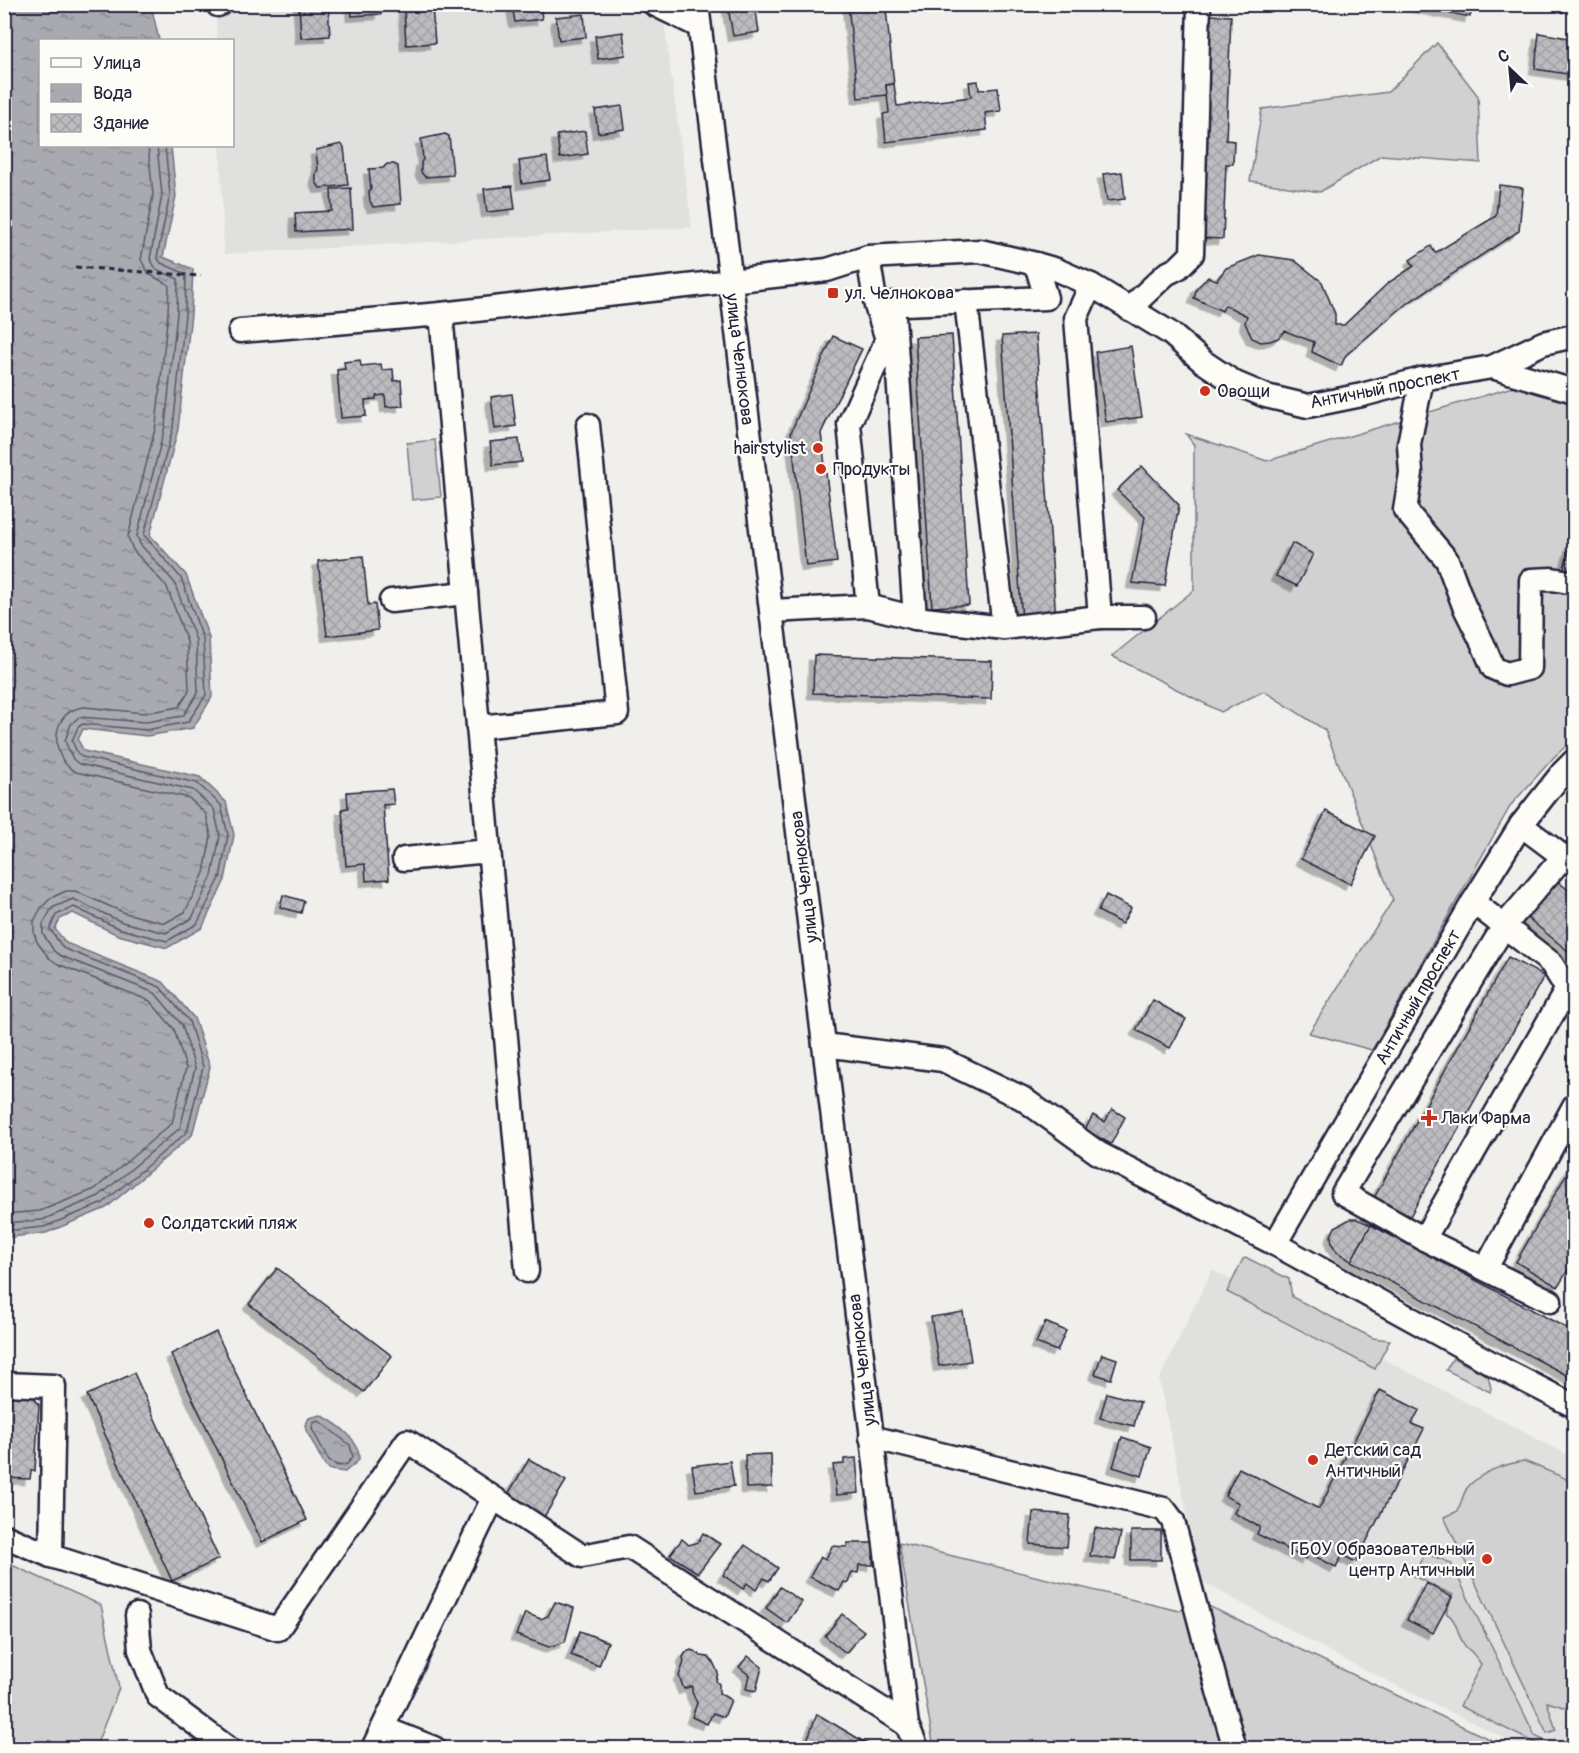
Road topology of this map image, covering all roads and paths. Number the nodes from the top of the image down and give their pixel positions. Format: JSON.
{"nodes":[{"id":1,"x":654,"y":4,"type":"edge"},
{"id":2,"x":1199,"y":4,"type":"edge"},
{"id":3,"x":1527,"y":4,"type":"edge"},
{"id":4,"x":1575,"y":14,"type":"edge"},
{"id":5,"x":698,"y":15,"type":"edge"},
{"id":6,"x":868,"y":257,"type":"junction"},
{"id":7,"x":1036,"y":264,"type":"junction"},
{"id":8,"x":75,"y":267,"type":"dead end"},
{"id":9,"x":201,"y":276,"type":"dead end"},
{"id":10,"x":730,"y":280,"type":"junction"},
{"id":11,"x":1091,"y":285,"type":"junction"},
{"id":12,"x":966,"y":301,"type":"junction"},
{"id":13,"x":884,"y":304,"type":"junction"},
{"id":14,"x":1129,"y":309,"type":"junction"},
{"id":15,"x":441,"y":314,"type":"junction"},
{"id":16,"x":240,"y":332,"type":"dead end"},
{"id":17,"x":1575,"y":336,"type":"edge"},
{"id":18,"x":1492,"y":367,"type":"junction"},
{"id":19,"x":1422,"y":379,"type":"junction"},
{"id":20,"x":1575,"y":391,"type":"edge"},
{"id":21,"x":588,"y":425,"type":"dead end"},
{"id":22,"x":1569,"y":582,"type":"dead end"},
{"id":23,"x":466,"y":593,"type":"junction"},
{"id":24,"x":391,"y":601,"type":"dead end"},
{"id":25,"x":868,"y":606,"type":"junction"},
{"id":26,"x":772,"y":611,"type":"junction"},
{"id":27,"x":1100,"y":617,"type":"junction"},
{"id":28,"x":915,"y":618,"type":"junction"},
{"id":29,"x":1144,"y":618,"type":"dead end"},
{"id":30,"x":1004,"y":628,"type":"junction"},
{"id":31,"x":478,"y":727,"type":"junction"},
{"id":32,"x":1575,"y":761,"type":"edge"},
{"id":33,"x":1521,"y":825,"type":"junction"},
{"id":34,"x":489,"y":851,"type":"junction"},
{"id":35,"x":404,"y":859,"type":"dead end"},
{"id":36,"x":1569,"y":860,"type":"edge"},
{"id":37,"x":1473,"y":902,"type":"junction"},
{"id":38,"x":1504,"y":926,"type":"junction"},
{"id":39,"x":1571,"y":991,"type":"edge"},
{"id":40,"x":824,"y":1045,"type":"junction"},
{"id":41,"x":1574,"y":1106,"type":"edge"},
{"id":42,"x":1424,"y":1239,"type":"junction"},
{"id":43,"x":1275,"y":1244,"type":"junction"},
{"id":44,"x":1486,"y":1268,"type":"junction"},
{"id":45,"x":527,"y":1271,"type":"dead end"},
{"id":46,"x":1550,"y":1301,"type":"dead end"},
{"id":47,"x":4,"y":1384,"type":"edge"},
{"id":48,"x":1575,"y":1406,"type":"edge"},
{"id":49,"x":871,"y":1437,"type":"junction"},
{"id":50,"x":493,"y":1498,"type":"junction"},
{"id":51,"x":4,"y":1536,"type":"edge"},
{"id":52,"x":51,"y":1556,"type":"junction"},
{"id":53,"x":137,"y":1615,"type":"dead end"},
{"id":54,"x":907,"y":1725,"type":"junction"},
{"id":55,"x":383,"y":1728,"type":"junction"},
{"id":56,"x":228,"y":1749,"type":"edge"},
{"id":57,"x":374,"y":1749,"type":"edge"},
{"id":58,"x":434,"y":1749,"type":"edge"},
{"id":59,"x":917,"y":1749,"type":"edge"},
{"id":60,"x":1236,"y":1749,"type":"edge"}],
"edges":[{"from":1,"to":5,"type":"street"},
{"from":2,"to":14,"type":"street"},
{"from":3,"to":4,"type":"path"},
{"from":5,"to":10,"type":"street","name":"улица Челнокова"},
{"from":6,"to":7,"type":"street","name":"Античный проспект"},
{"from":6,"to":10,"type":"street","name":"Античный проспект"},
{"from":6,"to":13,"type":"street"},
{"from":7,"to":11,"type":"street","name":"Античный проспект"},
{"from":7,"to":12,"type":"street"},
{"from":8,"to":9,"type":"path"},
{"from":10,"to":15,"type":"street","name":"Античный проспект"},
{"from":10,"to":26,"type":"street","name":"улица Челнокова"},
{"from":11,"to":14,"type":"street","name":"Античный проспект"},
{"from":11,"to":27,"type":"street"},
{"from":12,"to":13,"type":"street"},
{"from":12,"to":30,"type":"street"},
{"from":13,"to":25,"type":"street"},
{"from":13,"to":28,"type":"street"},
{"from":14,"to":19,"type":"street","name":"Античный проспект"},
{"from":15,"to":16,"type":"street","name":"Античный проспект"},
{"from":15,"to":23,"type":"street"},
{"from":17,"to":18,"type":"street"},
{"from":18,"to":19,"type":"street","name":"Античный проспект"},
{"from":18,"to":20,"type":"street","name":"Античный проспект"},
{"from":19,"to":22,"type":"street"},
{"from":21,"to":31,"type":"street"},
{"from":23,"to":24,"type":"street"},
{"from":23,"to":31,"type":"street"},
{"from":25,"to":26,"type":"street"},
{"from":25,"to":28,"type":"street"},
{"from":26,"to":40,"type":"street","name":"улица Челнокова"},
{"from":27,"to":29,"type":"street"},
{"from":27,"to":30,"type":"street"},
{"from":28,"to":30,"type":"street"},
{"from":31,"to":34,"type":"street"},
{"from":32,"to":33,"type":"street","name":"Античный проспект"},
{"from":33,"to":36,"type":"street"},
{"from":33,"to":37,"type":"street","name":"Античный проспект"},
{"from":34,"to":35,"type":"street"},
{"from":34,"to":45,"type":"street"},
{"from":36,"to":38,"type":"street"},
{"from":37,"to":38,"type":"street"},
{"from":37,"to":43,"type":"street","name":"Античный проспект"},
{"from":38,"to":39,"type":"street"},
{"from":38,"to":42,"type":"street"},
{"from":39,"to":42,"type":"street"},
{"from":40,"to":43,"type":"street"},
{"from":40,"to":49,"type":"street","name":"улица Челнокова"},
{"from":41,"to":44,"type":"street"},
{"from":42,"to":44,"type":"street"},
{"from":43,"to":48,"type":"street"},
{"from":44,"to":46,"type":"street"},
{"from":47,"to":52,"type":"street"},
{"from":49,"to":54,"type":"street","name":"улица Челнокова"},
{"from":49,"to":60,"type":"street"},
{"from":50,"to":52,"type":"street"},
{"from":50,"to":54,"type":"street"},
{"from":50,"to":55,"type":"street"},
{"from":51,"to":52,"type":"street"},
{"from":53,"to":56,"type":"street"},
{"from":54,"to":59,"type":"street","name":"улица Челнокова"},
{"from":55,"to":57,"type":"street"},
{"from":55,"to":58,"type":"street"}]}
